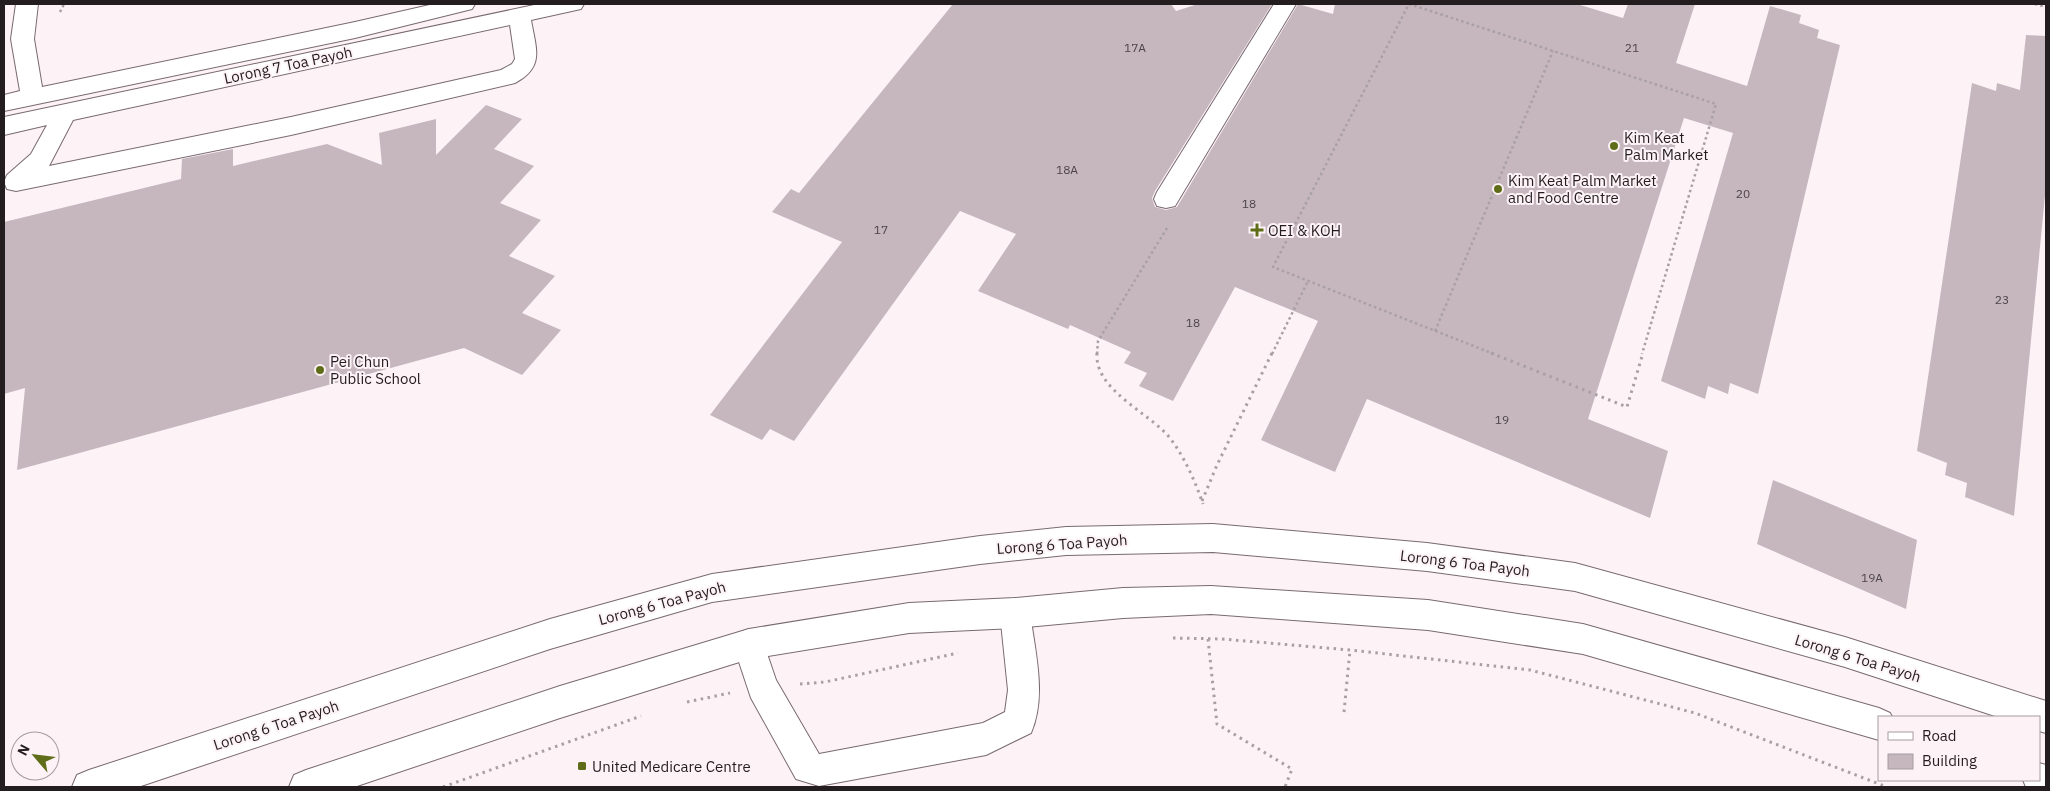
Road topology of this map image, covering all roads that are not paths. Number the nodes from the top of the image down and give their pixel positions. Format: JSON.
{"nodes":[{"id":1,"x":11,"y":4,"type":"edge"},
{"id":2,"x":27,"y":4,"type":"edge"},
{"id":3,"x":464,"y":4,"type":"edge"},
{"id":4,"x":573,"y":4,"type":"edge"},
{"id":5,"x":1285,"y":4,"type":"edge"},
{"id":6,"x":518,"y":14,"type":"junction"},
{"id":7,"x":4,"y":21,"type":"edge"},
{"id":8,"x":33,"y":97,"type":"junction"},
{"id":9,"x":4,"y":103,"type":"edge"},
{"id":10,"x":63,"y":115,"type":"junction"},
{"id":11,"x":4,"y":126,"type":"edge"},
{"id":12,"x":11,"y":184,"type":"edge"},
{"id":13,"x":1166,"y":199,"type":"dead end"},
{"id":14,"x":1015,"y":613,"type":"junction"},
{"id":15,"x":749,"y":644,"type":"junction"},
{"id":16,"x":2046,"y":717,"type":"edge"},
{"id":17,"x":1878,"y":724,"type":"edge"},
{"id":18,"x":89,"y":787,"type":"edge"},
{"id":19,"x":306,"y":787,"type":"edge"}],
"edges":[{"from":1,"to":7,"type":"main road"},
{"from":2,"to":8,"type":"main road"},
{"from":3,"to":8,"type":"main road","name":"Lorong 7 Toa Payoh"},
{"from":4,"to":6,"type":"main road","name":"Lorong 7 Toa Payoh"},
{"from":5,"to":13,"type":"main road"},
{"from":6,"to":10,"type":"main road","name":"Lorong 7 Toa Payoh"},
{"from":6,"to":12,"type":"main road"},
{"from":8,"to":9,"type":"main road","name":"Lorong 7 Toa Payoh"},
{"from":10,"to":11,"type":"main road","name":"Lorong 7 Toa Payoh"},
{"from":10,"to":12,"type":"main road"},
{"from":14,"to":15,"type":"main road"},
{"from":14,"to":15,"type":"main road"},
{"from":14,"to":17,"type":"main road"},
{"from":15,"to":19,"type":"main road"},
{"from":16,"to":18,"type":"main road","name":"Lorong 6 Toa Payoh"}]}
